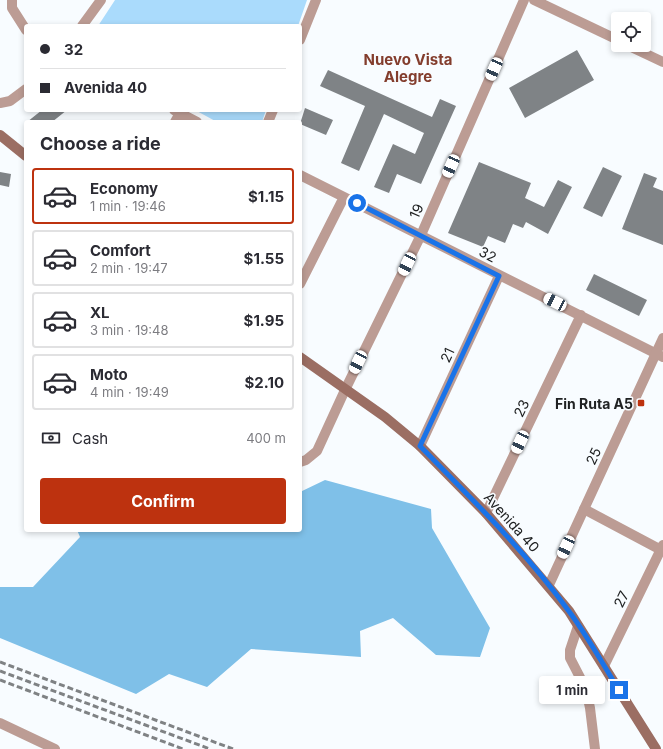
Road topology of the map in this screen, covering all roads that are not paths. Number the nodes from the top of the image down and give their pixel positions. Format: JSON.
{"nodes":[{"id":1,"x":12,"y":0,"type":"edge"},
{"id":2,"x":101,"y":0,"type":"edge"},
{"id":3,"x":316,"y":0,"type":"edge"},
{"id":4,"x":524,"y":0,"type":"edge"},
{"id":5,"x":534,"y":0,"type":"edge"},
{"id":6,"x":83,"y":24,"type":"edge"},
{"id":7,"x":24,"y":27,"type":"edge"},
{"id":8,"x":302,"y":35,"type":"edge"},
{"id":9,"x":611,"y":37,"type":"edge"},
{"id":10,"x":642,"y":52,"type":"edge"},
{"id":11,"x":663,"y":62,"type":"edge"},
{"id":12,"x":24,"y":90,"type":"edge"},
{"id":13,"x":0,"y":103,"type":"edge"},
{"id":14,"x":176,"y":115,"type":"edge"},
{"id":15,"x":191,"y":120,"type":"edge"},
{"id":16,"x":0,"y":136,"type":"edge"},
{"id":17,"x":24,"y":154,"type":"edge"},
{"id":18,"x":302,"y":176,"type":"edge"},
{"id":19,"x":344,"y":197,"type":"junction"},
{"id":20,"x":421,"y":235,"type":"junction"},
{"id":21,"x":499,"y":276,"type":"junction"},
{"id":22,"x":302,"y":280,"type":"edge"},
{"id":23,"x":581,"y":315,"type":"junction"},
{"id":24,"x":663,"y":338,"type":"edge"},
{"id":25,"x":660,"y":355,"type":"edge"},
{"id":26,"x":302,"y":358,"type":"edge"},
{"id":27,"x":345,"y":390,"type":"junction"},
{"id":28,"x":420,"y":446,"type":"junction"},
{"id":29,"x":302,"y":461,"type":"edge"},
{"id":30,"x":584,"y":509,"type":"junction"},
{"id":31,"x":486,"y":513,"type":"junction"},
{"id":32,"x":662,"y":548,"type":"edge"},
{"id":33,"x":549,"y":585,"type":"junction"},
{"id":34,"x":578,"y":626,"type":"junction"},
{"id":35,"x":604,"y":666,"type":"junction"},
{"id":36,"x":0,"y":723,"type":"edge"},
{"id":37,"x":55,"y":749,"type":"edge"},
{"id":38,"x":595,"y":749,"type":"edge"},
{"id":39,"x":656,"y":749,"type":"edge"}],
"edges":[{"from":1,"to":7,"type":"street"},
{"from":2,"to":6,"type":"street"},
{"from":3,"to":8,"type":"street"},
{"from":4,"to":20,"type":"street","name":"19"},
{"from":5,"to":9,"type":"street"},
{"from":10,"to":11,"type":"street"},
{"from":12,"to":13,"type":"street"},
{"from":14,"to":15,"type":"street"},
{"from":16,"to":17,"type":"main road"},
{"from":18,"to":19,"type":"street","name":"32"},
{"from":19,"to":20,"type":"street","name":"32"},
{"from":19,"to":22,"type":"street"},
{"from":20,"to":21,"type":"street","name":"32"},
{"from":20,"to":27,"type":"street","name":"19"},
{"from":21,"to":23,"type":"street","name":"32"},
{"from":21,"to":28,"type":"street","name":"21"},
{"from":23,"to":25,"type":"street","name":"32"},
{"from":23,"to":31,"type":"street","name":"23"},
{"from":24,"to":25,"type":"street","name":"25"},
{"from":25,"to":30,"type":"street","name":"25"},
{"from":26,"to":27,"type":"main road","name":"Avenida 40"},
{"from":27,"to":28,"type":"main road","name":"Avenida 40"},
{"from":27,"to":29,"type":"street","name":"19"},
{"from":28,"to":31,"type":"main road","name":"Avenida 40"},
{"from":30,"to":32,"type":"street"},
{"from":30,"to":33,"type":"street","name":"25"},
{"from":31,"to":33,"type":"main road","name":"Avenida 40"},
{"from":32,"to":35,"type":"street","name":"27"},
{"from":33,"to":34,"type":"main road","name":"Avenida 40"},
{"from":34,"to":35,"type":"main road","name":"Avenida 40"},
{"from":34,"to":38,"type":"street"},
{"from":35,"to":39,"type":"main road","name":"Avenida 40"},
{"from":36,"to":37,"type":"street"}]}
